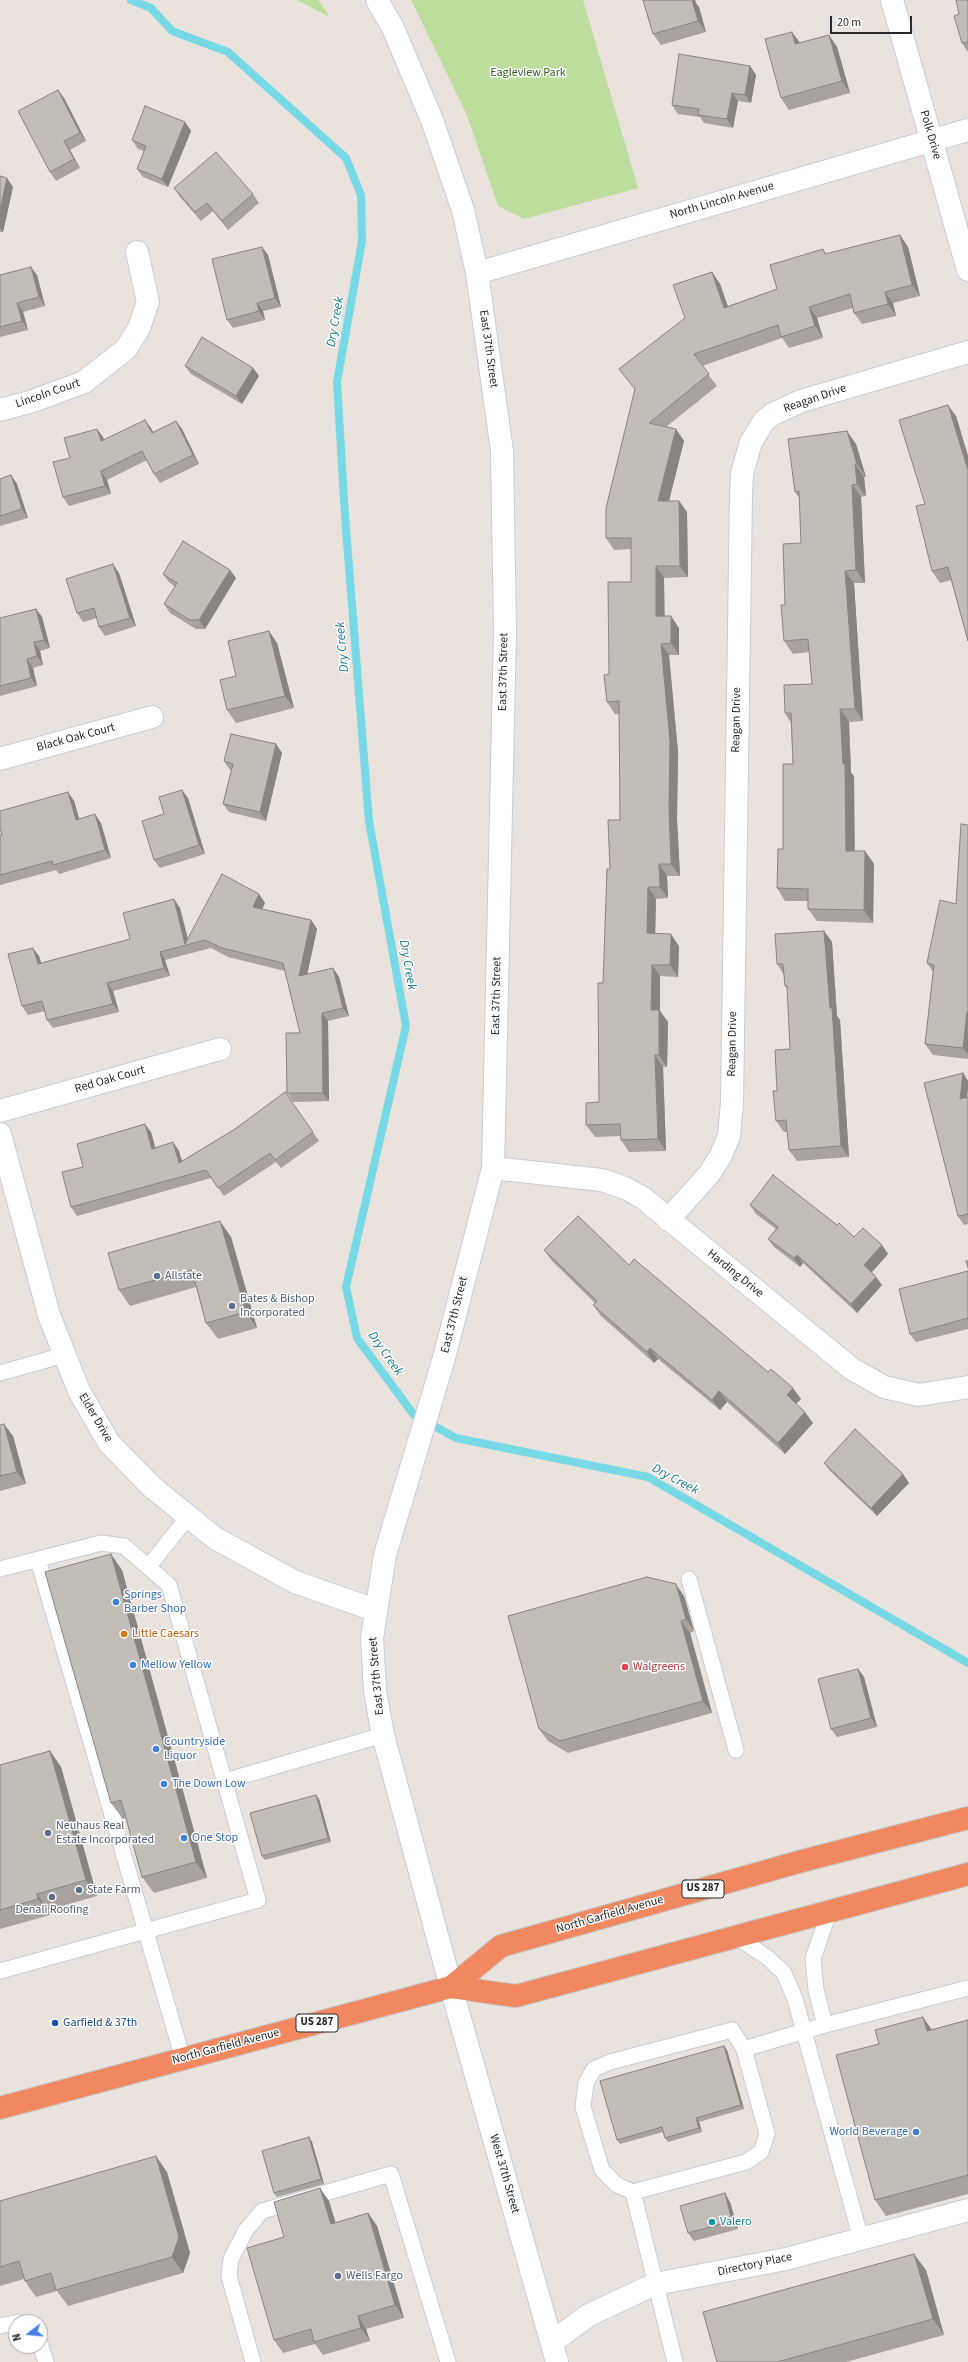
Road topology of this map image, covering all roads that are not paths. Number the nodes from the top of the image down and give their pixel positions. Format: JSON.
{"nodes":[{"id":1,"x":377,"y":0,"type":"edge"},
{"id":2,"x":892,"y":0,"type":"edge"},
{"id":3,"x":968,"y":130,"type":"edge"},
{"id":4,"x":931,"y":140,"type":"junction"},
{"id":5,"x":137,"y":252,"type":"dead end"},
{"id":6,"x":968,"y":270,"type":"edge"},
{"id":7,"x":477,"y":273,"type":"junction"},
{"id":8,"x":968,"y":352,"type":"edge"},
{"id":9,"x":0,"y":410,"type":"edge"},
{"id":10,"x":152,"y":717,"type":"dead end"},
{"id":11,"x":0,"y":759,"type":"edge"},
{"id":12,"x":220,"y":1049,"type":"dead end"},
{"id":13,"x":0,"y":1111,"type":"edge"},
{"id":14,"x":0,"y":1134,"type":"edge"},
{"id":15,"x":493,"y":1168,"type":"junction"},
{"id":16,"x":668,"y":1220,"type":"junction"},
{"id":17,"x":64,"y":1355,"type":"junction"},
{"id":18,"x":0,"y":1373,"type":"edge"},
{"id":19,"x":968,"y":1387,"type":"edge"},
{"id":20,"x":188,"y":1517,"type":"junction"},
{"id":21,"x":38,"y":1560,"type":"junction"},
{"id":22,"x":149,"y":1566,"type":"junction"},
{"id":23,"x":0,"y":1569,"type":"edge"},
{"id":24,"x":689,"y":1579,"type":"dead end"},
{"id":25,"x":375,"y":1610,"type":"junction"},
{"id":26,"x":383,"y":1735,"type":"junction"},
{"id":27,"x":736,"y":1750,"type":"dead end"},
{"id":28,"x":224,"y":1781,"type":"junction"},
{"id":29,"x":968,"y":1818,"type":"edge"},
{"id":30,"x":968,"y":1874,"type":"edge"},
{"id":31,"x":829,"y":1912,"type":"junction"},
{"id":32,"x":146,"y":1931,"type":"junction"},
{"id":33,"x":738,"y":1937,"type":"junction"},
{"id":34,"x":0,"y":1971,"type":"edge"},
{"id":35,"x":451,"y":1987,"type":"junction"},
{"id":36,"x":968,"y":1988,"type":"edge"},
{"id":37,"x":825,"y":2026,"type":"junction"},
{"id":38,"x":804,"y":2032,"type":"junction"},
{"id":39,"x":744,"y":2049,"type":"junction"},
{"id":40,"x":183,"y":2059,"type":"junction"},
{"id":41,"x":0,"y":2108,"type":"edge"},
{"id":42,"x":633,"y":2192,"type":"junction"},
{"id":43,"x":968,"y":2210,"type":"edge"},
{"id":44,"x":861,"y":2239,"type":"junction"},
{"id":45,"x":655,"y":2284,"type":"junction"},
{"id":46,"x":554,"y":2352,"type":"edge"},
{"id":47,"x":253,"y":2362,"type":"edge"},
{"id":48,"x":448,"y":2362,"type":"edge"},
{"id":49,"x":675,"y":2362,"type":"edge"}],
"edges":[{"from":1,"to":7,"type":"street","name":"East 37th Street"},
{"from":2,"to":4,"type":"street","name":"Polk Drive"},
{"from":3,"to":4,"type":"street","name":"North Lincoln Avenue"},
{"from":4,"to":6,"type":"street","name":"Polk Drive"},
{"from":4,"to":7,"type":"street","name":"North Lincoln Avenue"},
{"from":5,"to":9,"type":"street","name":"Lincoln Court"},
{"from":7,"to":15,"type":"street","name":"East 37th Street"},
{"from":8,"to":16,"type":"street","name":"Reagan Drive"},
{"from":10,"to":11,"type":"street","name":"Black Oak Court"},
{"from":12,"to":13,"type":"street","name":"Red Oak Court"},
{"from":14,"to":17,"type":"street","name":"Elder Drive"},
{"from":15,"to":16,"type":"street","name":"Harding Drive"},
{"from":15,"to":25,"type":"street","name":"East 37th Street"},
{"from":16,"to":19,"type":"street","name":"Harding Drive"},
{"from":17,"to":18,"type":"lane"},
{"from":17,"to":20,"type":"street","name":"Elder Drive"},
{"from":20,"to":22,"type":"lane"},
{"from":20,"to":25,"type":"street","name":"Elder Drive"},
{"from":21,"to":22,"type":"lane"},
{"from":21,"to":23,"type":"lane"},
{"from":21,"to":32,"type":"lane"},
{"from":22,"to":28,"type":"lane"},
{"from":24,"to":27,"type":"lane"},
{"from":25,"to":26,"type":"street","name":"East 37th Street"},
{"from":26,"to":28,"type":"lane"},
{"from":26,"to":35,"type":"street","name":"East 37th Street"},
{"from":28,"to":32,"type":"lane"},
{"from":29,"to":35,"type":"highway","name":"North Garfield Avenue","number":"US 287"},
{"from":30,"to":31,"type":"highway","name":"North Garfield Avenue","number":"US 287"},
{"from":31,"to":33,"type":"highway","name":"North Garfield Avenue","number":"US 287"},
{"from":31,"to":37,"type":"lane"},
{"from":32,"to":34,"type":"lane"},
{"from":32,"to":40,"type":"lane"},
{"from":33,"to":35,"type":"highway","name":"North Garfield Avenue","number":"US 287"},
{"from":33,"to":38,"type":"lane"},
{"from":35,"to":40,"type":"highway","name":"North Garfield Avenue","number":"US 287"},
{"from":35,"to":46,"type":"street","name":"West 37th Street"},
{"from":36,"to":37,"type":"lane"},
{"from":37,"to":38,"type":"lane"},
{"from":38,"to":39,"type":"lane"},
{"from":38,"to":44,"type":"lane"},
{"from":39,"to":42,"type":"lane"},
{"from":39,"to":42,"type":"lane"},
{"from":40,"to":41,"type":"highway","name":"North Garfield Avenue","number":"US 287"},
{"from":42,"to":45,"type":"lane"},
{"from":43,"to":44,"type":"street","name":"Directory Place"},
{"from":44,"to":45,"type":"street","name":"Directory Place"},
{"from":45,"to":46,"type":"street","name":"Directory Place"},
{"from":45,"to":49,"type":"lane"},
{"from":47,"to":48,"type":"lane"}]}
